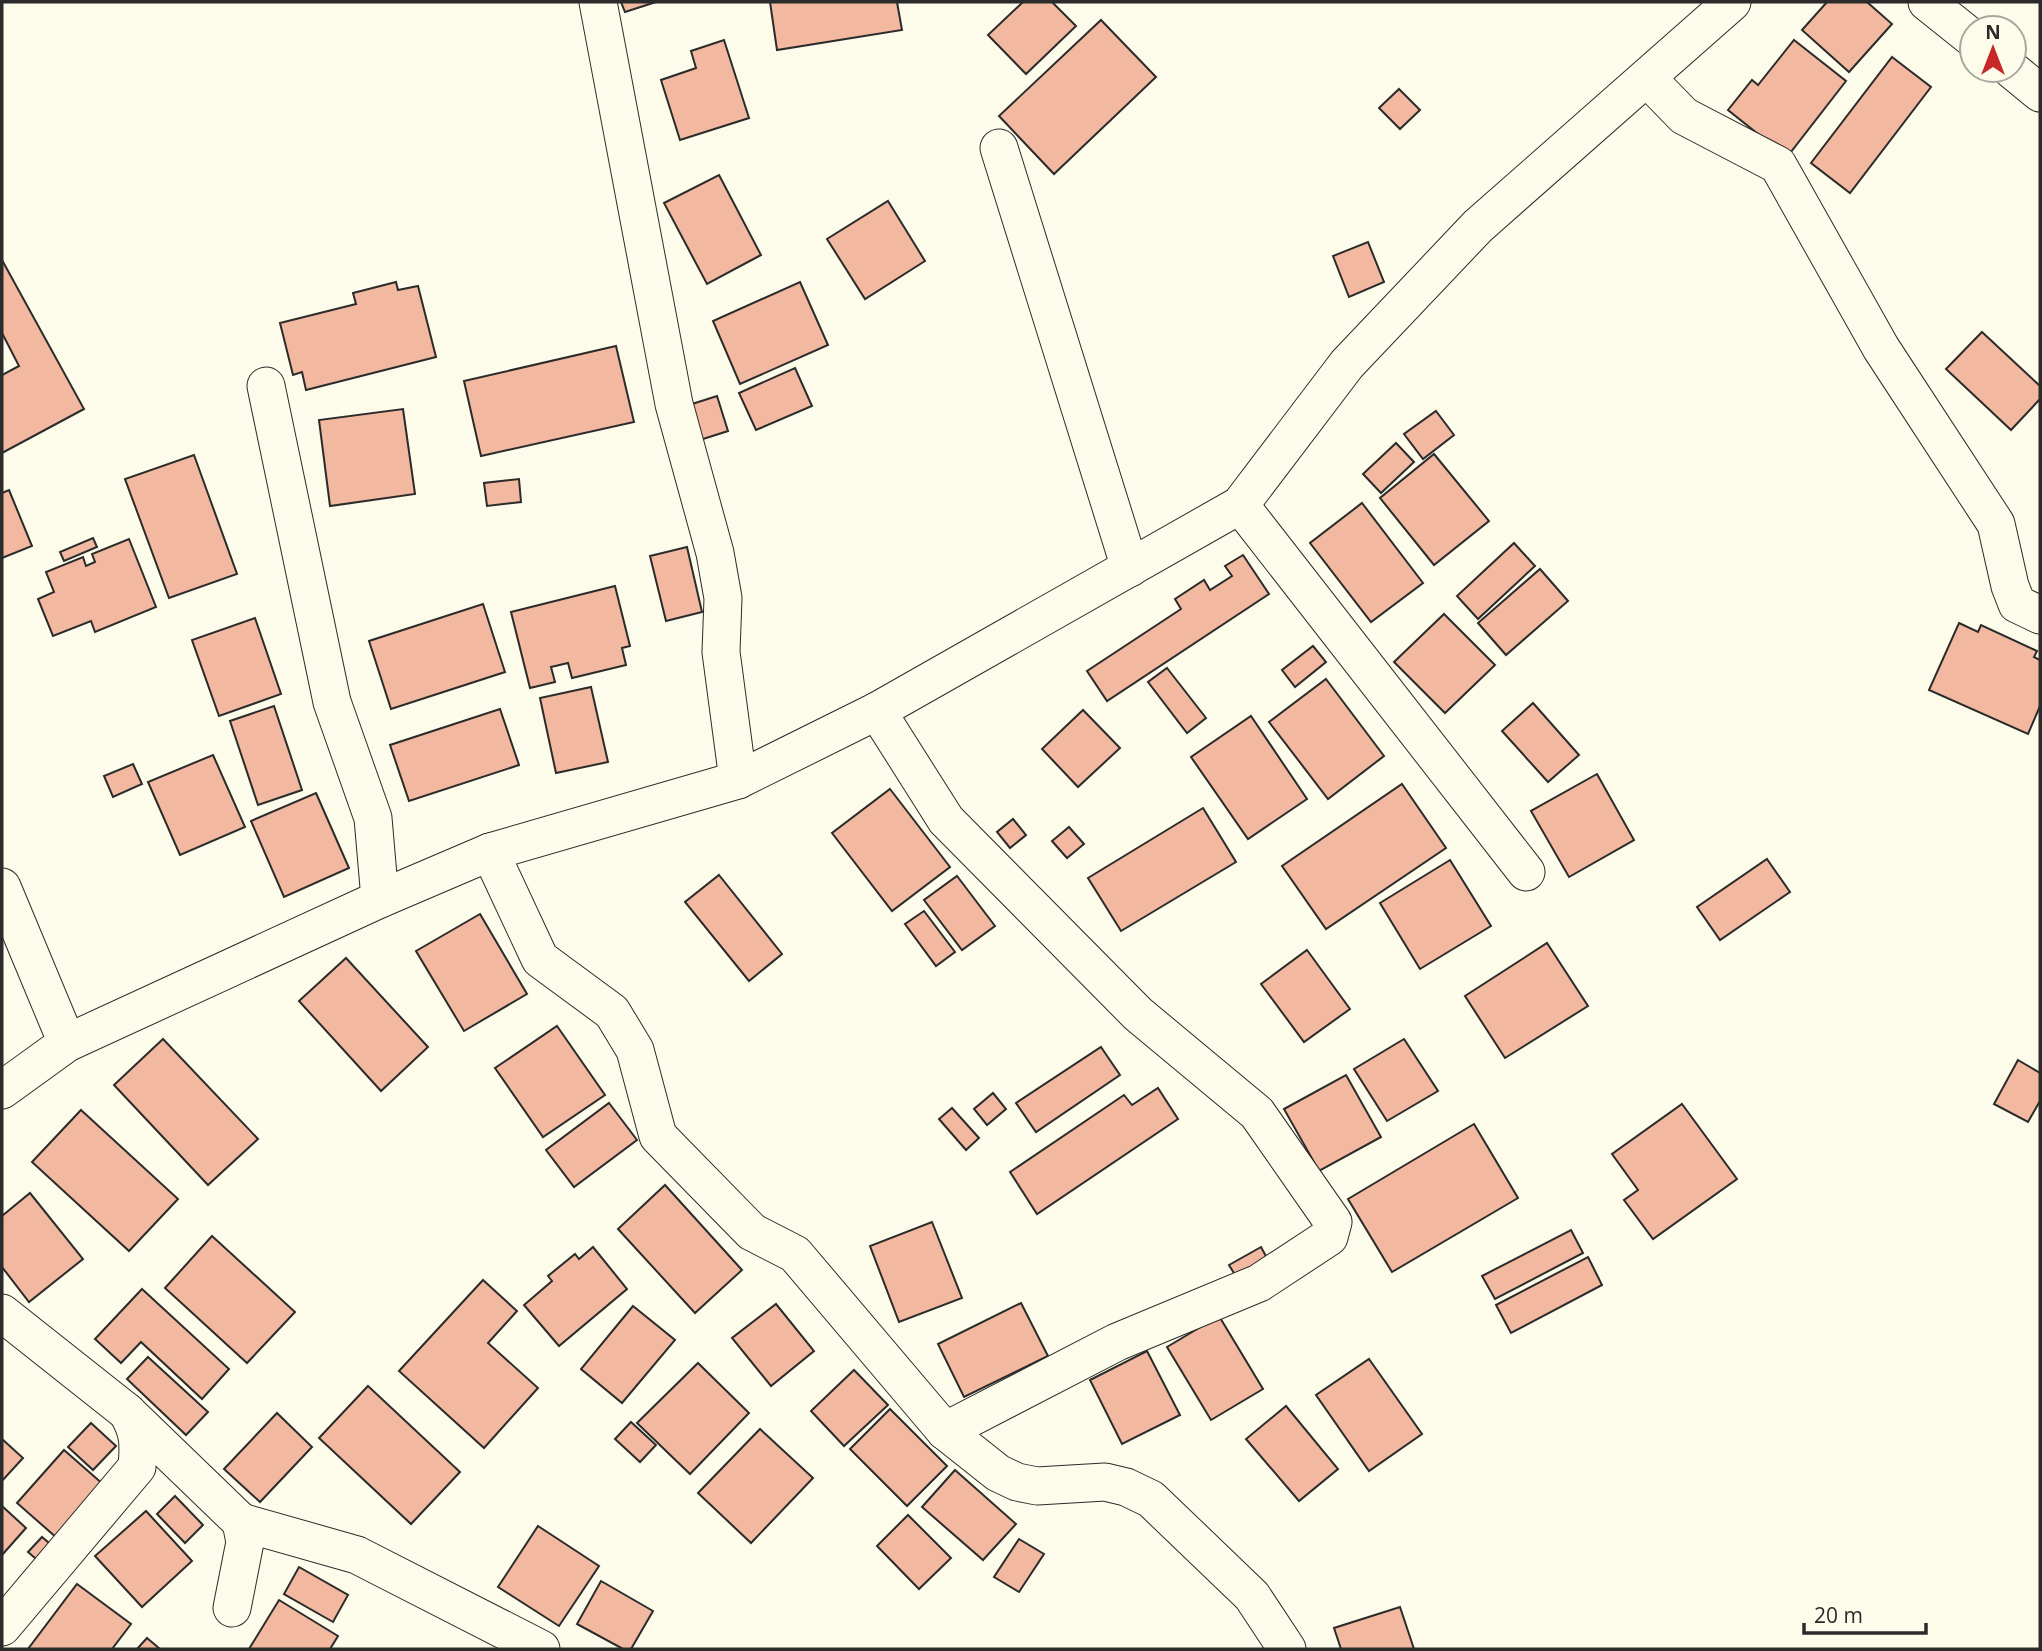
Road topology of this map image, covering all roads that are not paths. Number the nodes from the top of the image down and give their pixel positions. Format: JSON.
{"nodes":[{"id":1,"x":598,"y":2,"type":"edge"},
{"id":2,"x":1732,"y":2,"type":"edge"},
{"id":3,"x":1927,"y":2,"type":"edge"},
{"id":4,"x":1958,"y":27,"type":"edge"},
{"id":5,"x":1647,"y":78,"type":"junction"},
{"id":6,"x":999,"y":148,"type":"dead end"},
{"id":7,"x":266,"y":386,"type":"dead end"},
{"id":8,"x":1240,"y":505,"type":"junction"},
{"id":9,"x":1130,"y":568,"type":"junction"},
{"id":10,"x":2040,"y":615,"type":"edge"},
{"id":11,"x":877,"y":711,"type":"junction"},
{"id":12,"x":738,"y":780,"type":"junction"},
{"id":13,"x":490,"y":852,"type":"junction"},
{"id":14,"x":1526,"y":872,"type":"dead end"},
{"id":15,"x":2,"y":887,"type":"edge"},
{"id":16,"x":380,"y":899,"type":"junction"},
{"id":17,"x":67,"y":1043,"type":"junction"},
{"id":18,"x":2,"y":1090,"type":"edge"},
{"id":19,"x":2,"y":1313,"type":"edge"},
{"id":20,"x":127,"y":1412,"type":"junction"},
{"id":21,"x":945,"y":1431,"type":"junction"},
{"id":22,"x":241,"y":1522,"type":"junction"},
{"id":23,"x":232,"y":1608,"type":"dead end"},
{"id":24,"x":2,"y":1627,"type":"edge"},
{"id":25,"x":541,"y":1649,"type":"edge"},
{"id":26,"x":1287,"y":1649,"type":"edge"}],
"edges":[{"from":1,"to":12,"type":"street"},
{"from":2,"to":5,"type":"street"},
{"from":3,"to":4,"type":"street"},
{"from":5,"to":8,"type":"street"},
{"from":5,"to":10,"type":"street"},
{"from":6,"to":9,"type":"street"},
{"from":7,"to":16,"type":"street"},
{"from":8,"to":9,"type":"street"},
{"from":8,"to":14,"type":"street"},
{"from":9,"to":11,"type":"street"},
{"from":11,"to":12,"type":"street"},
{"from":11,"to":21,"type":"street"},
{"from":12,"to":13,"type":"street"},
{"from":13,"to":16,"type":"street"},
{"from":13,"to":21,"type":"street"},
{"from":15,"to":17,"type":"street"},
{"from":16,"to":17,"type":"street"},
{"from":17,"to":18,"type":"street"},
{"from":19,"to":20,"type":"street"},
{"from":20,"to":22,"type":"street"},
{"from":20,"to":24,"type":"street"},
{"from":21,"to":26,"type":"street"},
{"from":22,"to":23,"type":"street"},
{"from":22,"to":25,"type":"street"}]}
